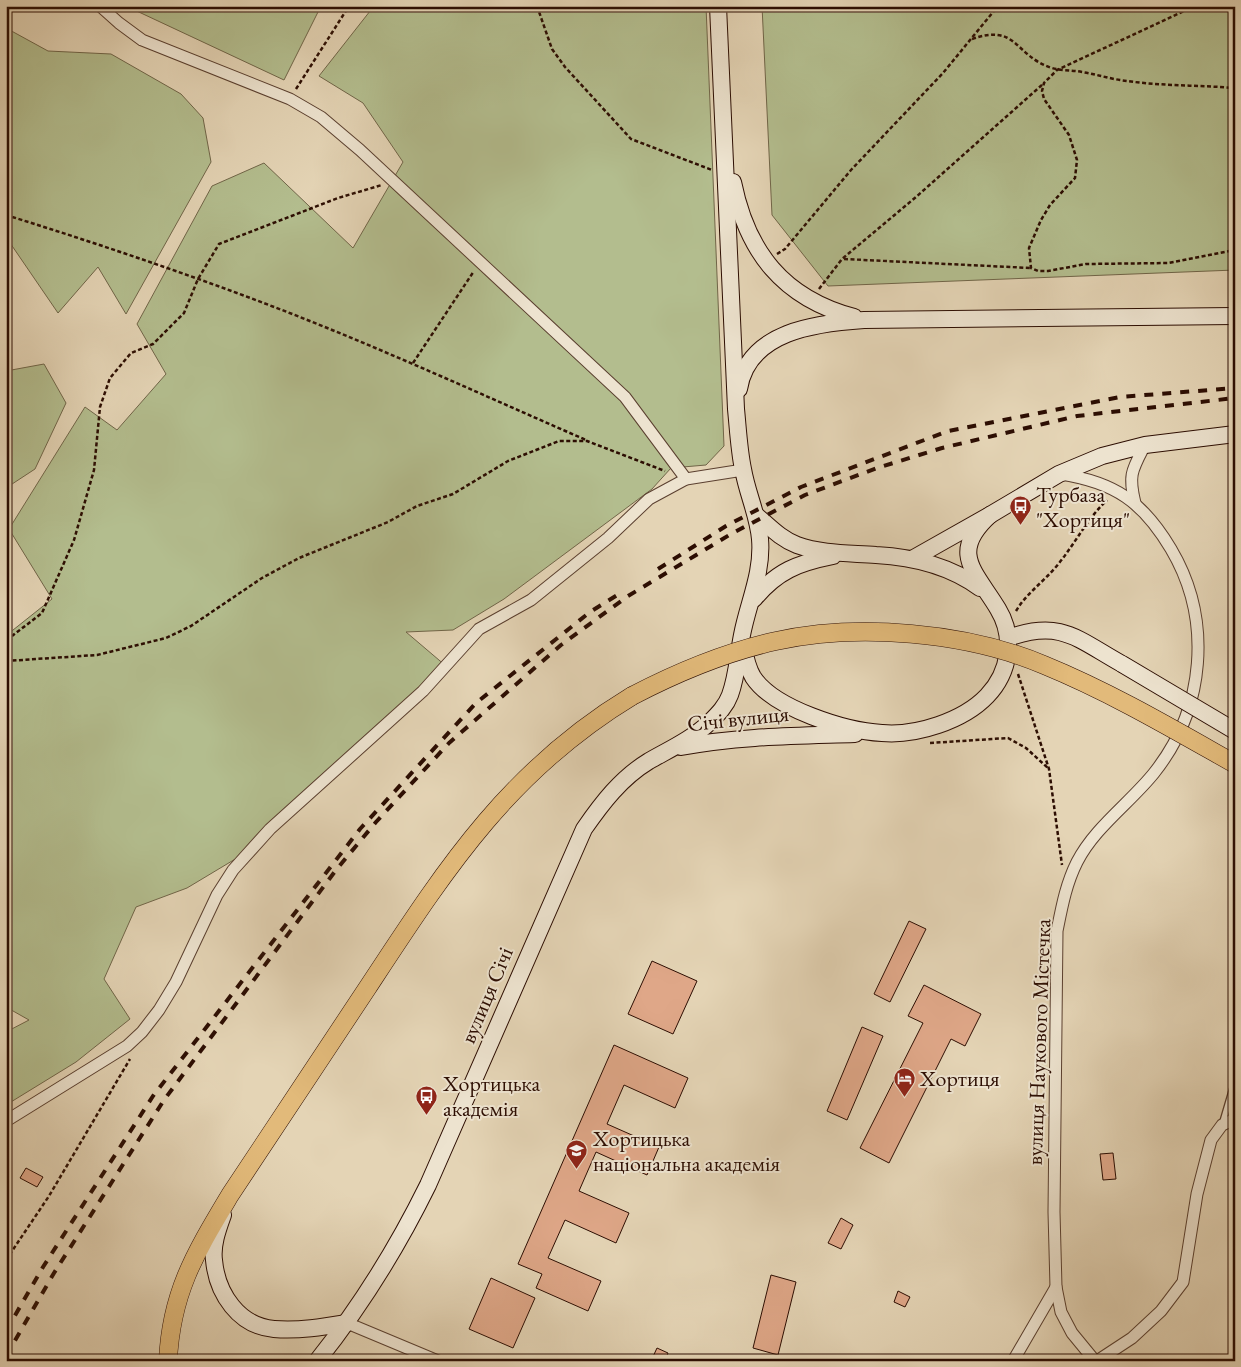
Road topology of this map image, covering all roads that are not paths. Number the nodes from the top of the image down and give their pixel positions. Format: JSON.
{"nodes":[{"id":1,"x":100,"y":6,"type":"edge"},
{"id":2,"x":718,"y":6,"type":"edge"},
{"id":3,"x":725,"y":146,"type":"junction"},
{"id":4,"x":1235,"y":316,"type":"edge"},
{"id":5,"x":864,"y":320,"type":"junction"},
{"id":6,"x":736,"y":409,"type":"junction"},
{"id":7,"x":1235,"y":434,"type":"edge"},
{"id":8,"x":1145,"y":445,"type":"junction"},
{"id":9,"x":743,"y":470,"type":"junction"},
{"id":10,"x":1059,"y":474,"type":"junction"},
{"id":11,"x":686,"y":479,"type":"junction"},
{"id":12,"x":1135,"y":503,"type":"junction"},
{"id":13,"x":757,"y":516,"type":"junction"},
{"id":14,"x":990,"y":516,"type":"junction"},
{"id":15,"x":848,"y":554,"type":"junction"},
{"id":16,"x":912,"y":559,"type":"junction"},
{"id":17,"x":986,"y":592,"type":"junction"},
{"id":18,"x":752,"y":600,"type":"junction"},
{"id":19,"x":742,"y":635,"type":"junction"},
{"id":20,"x":1008,"y":637,"type":"junction"},
{"id":21,"x":1235,"y":731,"type":"edge"},
{"id":22,"x":883,"y":733,"type":"junction"},
{"id":23,"x":675,"y":748,"type":"junction"},
{"id":24,"x":1235,"y":764,"type":"edge"},
{"id":25,"x":1235,"y":1082,"type":"edge"},
{"id":26,"x":1235,"y":1119,"type":"edge"},
{"id":27,"x":6,"y":1121,"type":"edge"},
{"id":28,"x":1222,"y":1124,"type":"junction"},
{"id":29,"x":230,"y":1195,"type":"junction"},
{"id":30,"x":1056,"y":1288,"type":"junction"},
{"id":31,"x":347,"y":1323,"type":"junction"},
{"id":32,"x":168,"y":1361,"type":"edge"},
{"id":33,"x":317,"y":1361,"type":"edge"},
{"id":34,"x":438,"y":1361,"type":"edge"},
{"id":35,"x":1013,"y":1361,"type":"edge"},
{"id":36,"x":1096,"y":1361,"type":"edge"}],
"edges":[{"from":1,"to":11,"type":"street"},
{"from":2,"to":3,"type":"main road"},
{"from":3,"to":5,"type":"main road"},
{"from":3,"to":6,"type":"main road"},
{"from":4,"to":5,"type":"main road"},
{"from":5,"to":6,"type":"main road"},
{"from":6,"to":9,"type":"main road","name":"Січі вулиця"},
{"from":7,"to":8,"type":"main road"},
{"from":8,"to":10,"type":"main road"},
{"from":8,"to":12,"type":"street"},
{"from":9,"to":11,"type":"street"},
{"from":9,"to":13,"type":"main road","name":"Січі вулиця"},
{"from":10,"to":12,"type":"street","name":"вулиця Наукового Містечка"},
{"from":10,"to":14,"type":"main road"},
{"from":11,"to":27,"type":"street"},
{"from":12,"to":30,"type":"street","name":"вулиця Наукового Містечка"},
{"from":13,"to":15,"type":"main road"},
{"from":13,"to":18,"type":"main road","name":"Січі вулиця"},
{"from":14,"to":16,"type":"main road"},
{"from":14,"to":17,"type":"main road"},
{"from":15,"to":16,"type":"main road"},
{"from":15,"to":18,"type":"main road"},
{"from":16,"to":17,"type":"main road"},
{"from":17,"to":20,"type":"main road"},
{"from":18,"to":19,"type":"main road","name":"Січі вулиця"},
{"from":19,"to":22,"type":"main road"},
{"from":19,"to":23,"type":"main road","name":"Січі вулиця"},
{"from":20,"to":21,"type":"main road","bridge":true},
{"from":20,"to":22,"type":"main road"},
{"from":22,"to":23,"type":"main road","name":"Січі вулиця"},
{"from":23,"to":31,"type":"main road","name":"вулиця Січі"},
{"from":24,"to":29,"type":"main road","bridge":true},
{"from":25,"to":28,"type":"lane"},
{"from":26,"to":28,"type":"street"},
{"from":28,"to":36,"type":"street"},
{"from":29,"to":31,"type":"main road"},
{"from":29,"to":32,"type":"main road"},
{"from":30,"to":35,"type":"street"},
{"from":30,"to":36,"type":"street","name":"вулиця Наукового Містечка"},
{"from":31,"to":33,"type":"main road","name":"вулиця Січі"},
{"from":31,"to":34,"type":"street"}]}
